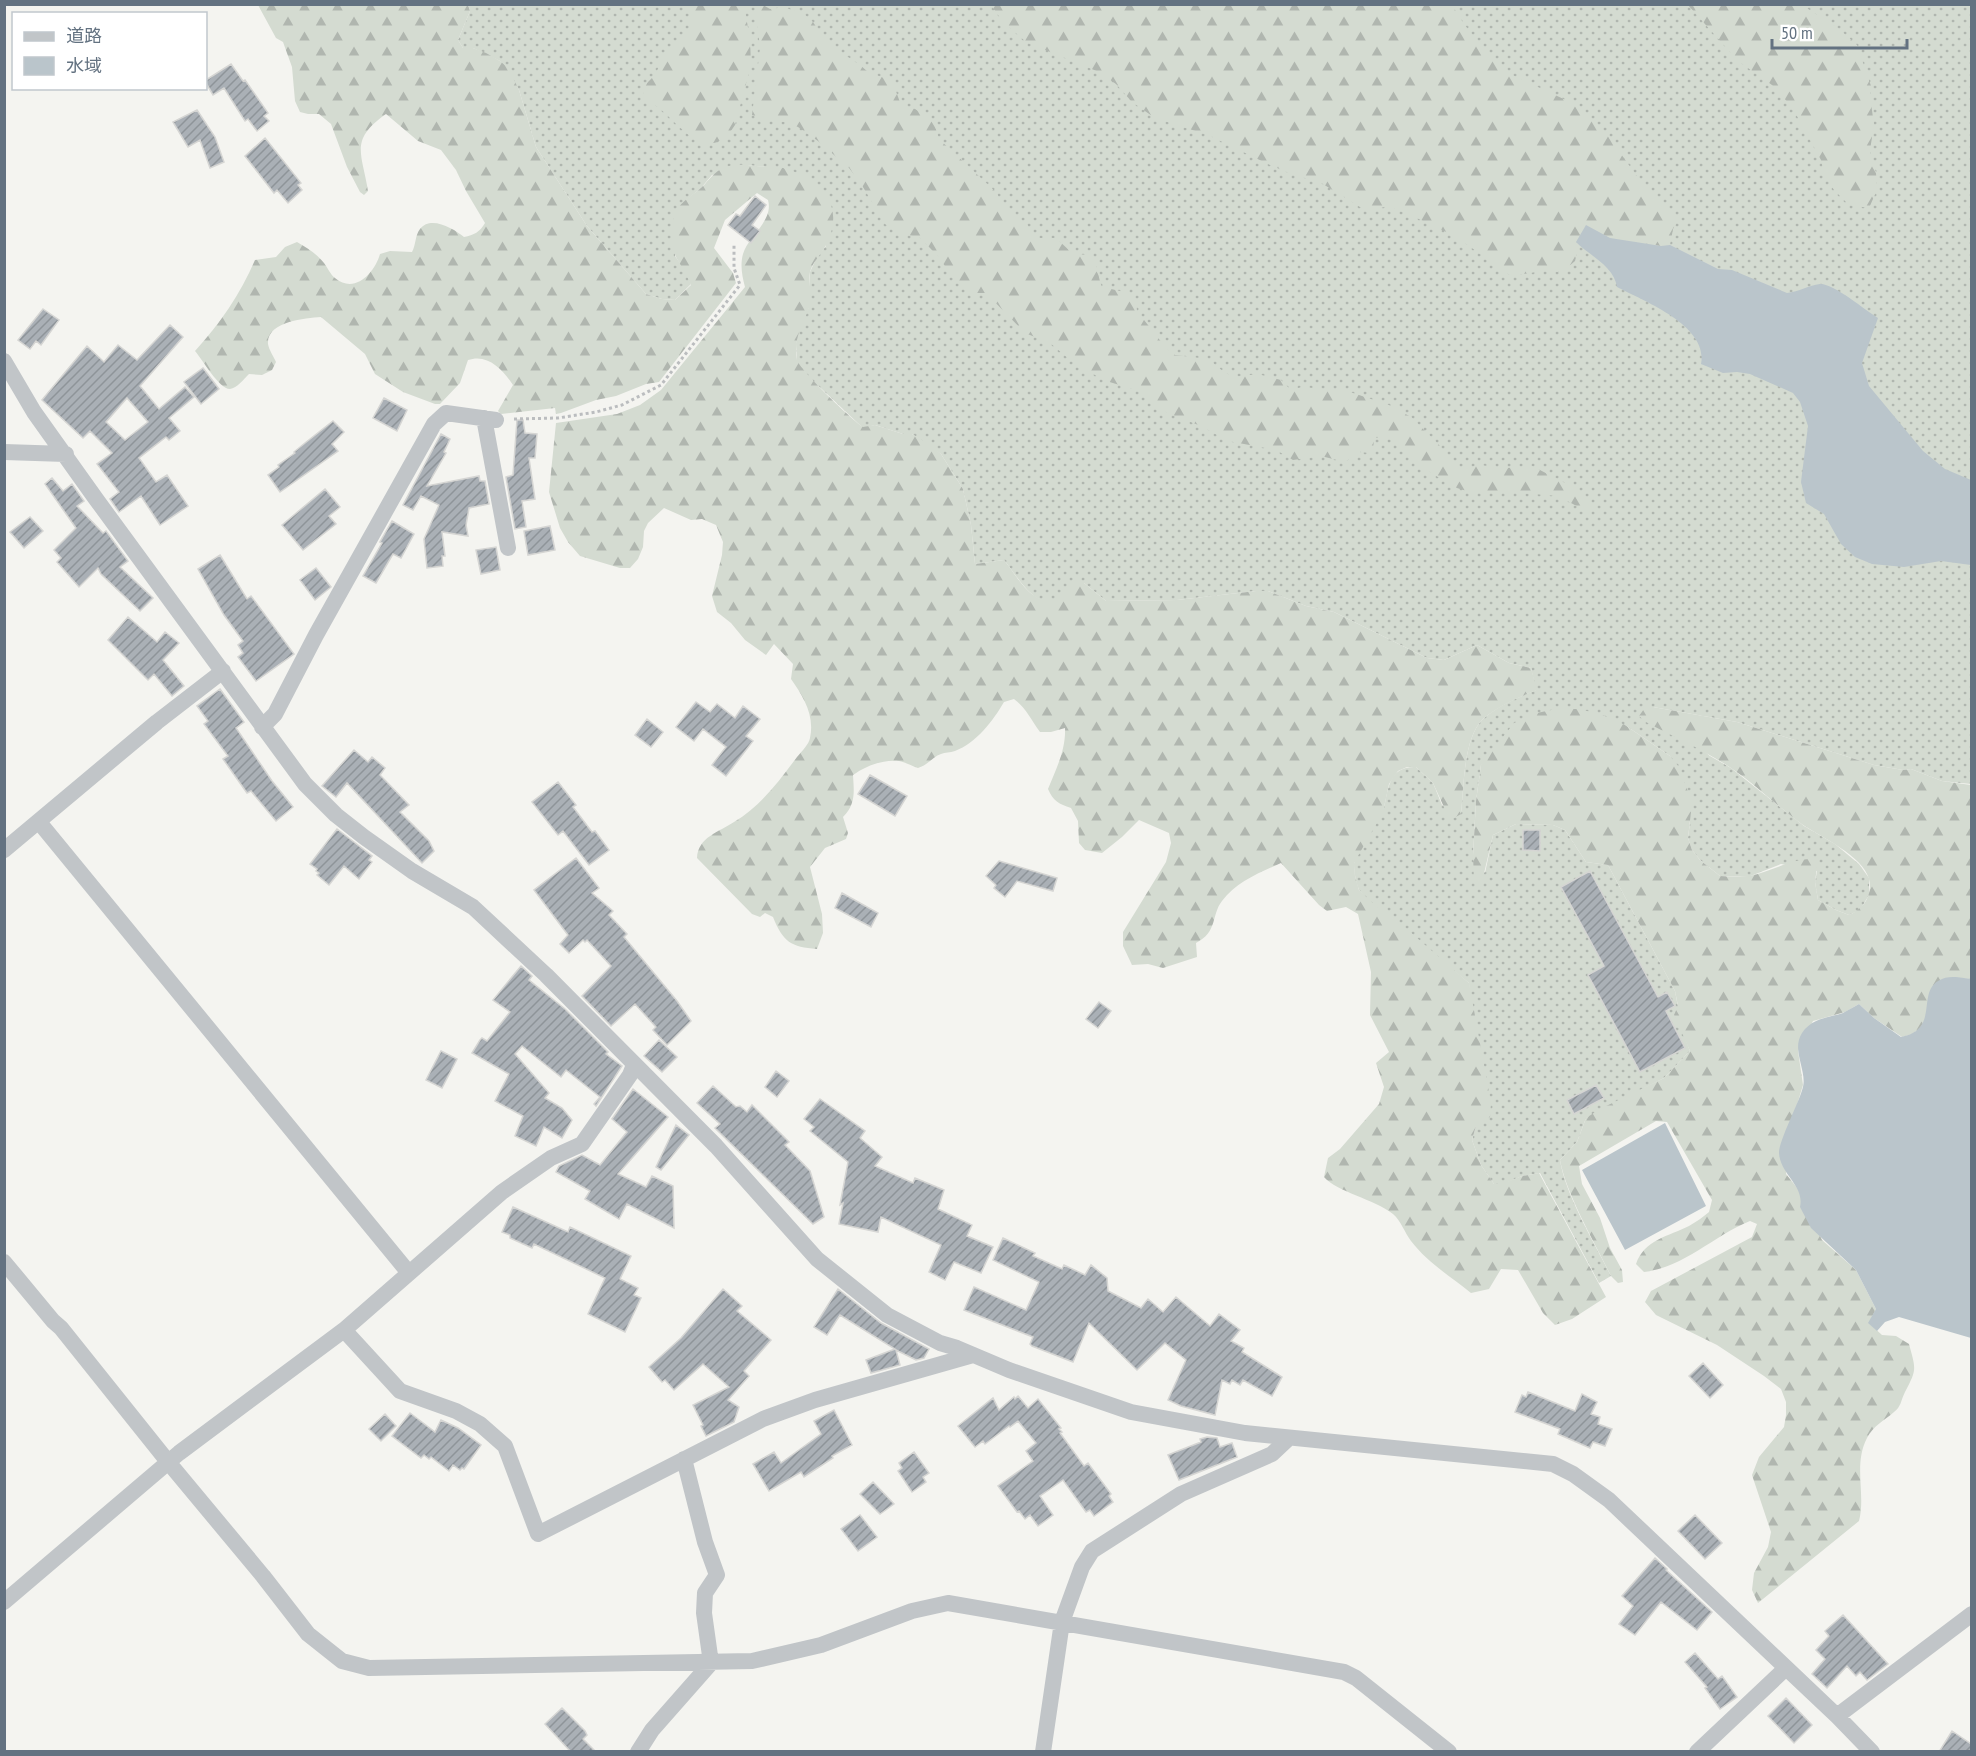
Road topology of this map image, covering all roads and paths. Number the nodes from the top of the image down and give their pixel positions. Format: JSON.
{"nodes":[{"id":1,"x":734,"y":245,"type":"dead end"},
{"id":2,"x":4,"y":361,"type":"edge"},
{"id":3,"x":490,"y":419,"type":"junction"},
{"id":4,"x":4,"y":453,"type":"edge"},
{"id":5,"x":66,"y":454,"type":"junction"},
{"id":6,"x":508,"y":548,"type":"dead end"},
{"id":7,"x":223,"y":671,"type":"junction"},
{"id":8,"x":262,"y":727,"type":"junction"},
{"id":9,"x":39,"y":822,"type":"junction"},
{"id":10,"x":4,"y":850,"type":"edge"},
{"id":11,"x":634,"y":1065,"type":"junction"},
{"id":12,"x":4,"y":1262,"type":"edge"},
{"id":13,"x":409,"y":1273,"type":"junction"},
{"id":14,"x":344,"y":1330,"type":"junction"},
{"id":15,"x":973,"y":1355,"type":"junction"},
{"id":16,"x":1289,"y":1438,"type":"junction"},
{"id":17,"x":684,"y":1460,"type":"junction"},
{"id":18,"x":169,"y":1463,"type":"junction"},
{"id":19,"x":4,"y":1602,"type":"edge"},
{"id":20,"x":1971,"y":1614,"type":"edge"},
{"id":21,"x":1062,"y":1622,"type":"junction"},
{"id":22,"x":711,"y":1663,"type":"junction"},
{"id":23,"x":1786,"y":1668,"type":"junction"},
{"id":24,"x":1837,"y":1716,"type":"junction"},
{"id":25,"x":638,"y":1752,"type":"edge"},
{"id":26,"x":1043,"y":1752,"type":"edge"},
{"id":27,"x":1449,"y":1752,"type":"edge"},
{"id":28,"x":1697,"y":1752,"type":"edge"},
{"id":29,"x":1872,"y":1752,"type":"edge"}],
"edges":[{"from":1,"to":3,"type":"path"},
{"from":2,"to":5,"type":"street"},
{"from":3,"to":6,"type":"street"},
{"from":3,"to":8,"type":"street"},
{"from":4,"to":5,"type":"street"},
{"from":5,"to":7,"type":"street"},
{"from":7,"to":8,"type":"street"},
{"from":7,"to":9,"type":"street"},
{"from":8,"to":11,"type":"street"},
{"from":9,"to":10,"type":"street"},
{"from":9,"to":13,"type":"street"},
{"from":11,"to":13,"type":"street"},
{"from":11,"to":15,"type":"street"},
{"from":12,"to":18,"type":"street"},
{"from":13,"to":14,"type":"street"},
{"from":14,"to":17,"type":"street"},
{"from":14,"to":18,"type":"street"},
{"from":15,"to":16,"type":"street"},
{"from":15,"to":17,"type":"street"},
{"from":16,"to":21,"type":"street"},
{"from":16,"to":23,"type":"street"},
{"from":17,"to":22,"type":"street"},
{"from":18,"to":19,"type":"street"},
{"from":18,"to":22,"type":"street"},
{"from":20,"to":24,"type":"street"},
{"from":21,"to":22,"type":"street"},
{"from":21,"to":26,"type":"street"},
{"from":21,"to":27,"type":"street"},
{"from":22,"to":25,"type":"street"},
{"from":23,"to":24,"type":"street"},
{"from":23,"to":28,"type":"street"},
{"from":24,"to":29,"type":"street"}]}
